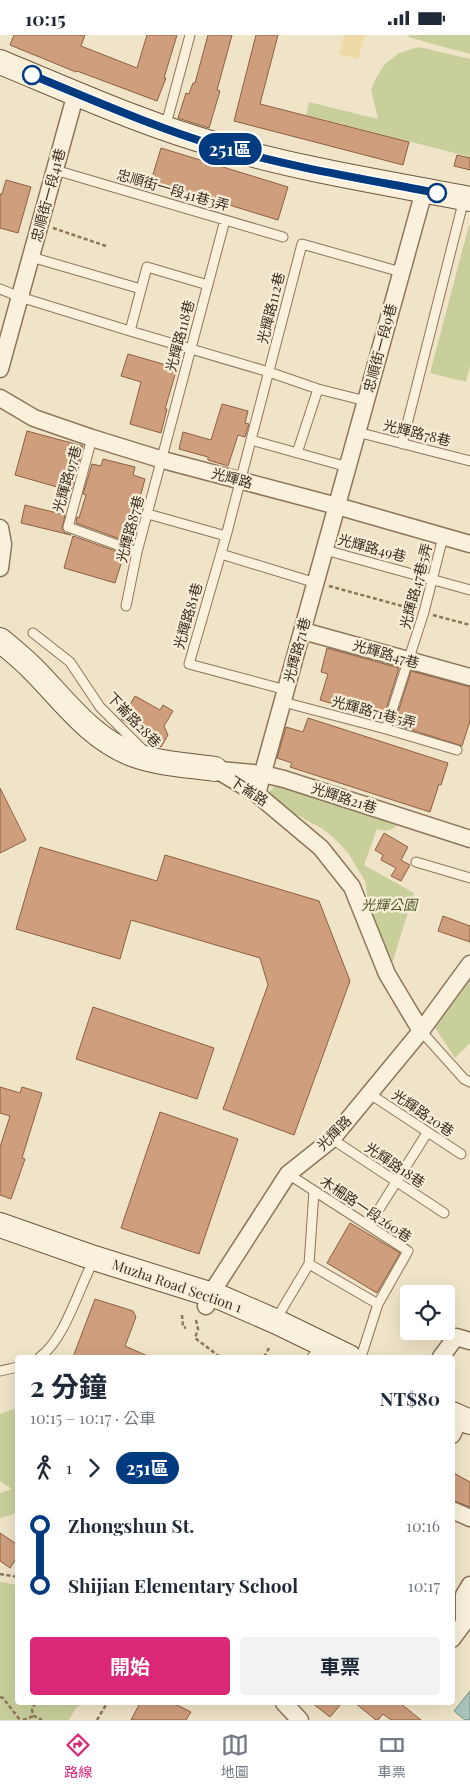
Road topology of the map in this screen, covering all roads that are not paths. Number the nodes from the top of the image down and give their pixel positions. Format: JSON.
{"nodes":[{"id":1,"x":190,"y":35,"type":"edge"},
{"id":2,"x":0,"y":63,"type":"edge"},
{"id":3,"x":76,"y":93,"type":"junction"},
{"id":4,"x":165,"y":128,"type":"junction"},
{"id":5,"x":55,"y":170,"type":"junction"},
{"id":6,"x":424,"y":191,"type":"junction"},
{"id":7,"x":467,"y":199,"type":"edge"},
{"id":8,"x":225,"y":220,"type":"junction"},
{"id":9,"x":283,"y":237,"type":"dead end"},
{"id":10,"x":31,"y":257,"type":"junction"},
{"id":11,"x":401,"y":272,"type":"junction"},
{"id":12,"x":208,"y":285,"type":"junction"},
{"id":13,"x":0,"y":289,"type":"edge"},
{"id":14,"x":141,"y":289,"type":"junction"},
{"id":15,"x":20,"y":297,"type":"junction"},
{"id":16,"x":130,"y":331,"type":"junction"},
{"id":17,"x":191,"y":349,"type":"junction"},
{"id":18,"x":0,"y":369,"type":"edge"},
{"id":19,"x":269,"y":372,"type":"junction"},
{"id":20,"x":318,"y":389,"type":"junction"},
{"id":21,"x":0,"y":399,"type":"edge"},
{"id":22,"x":366,"y":401,"type":"junction"},
{"id":23,"x":357,"y":432,"type":"junction"},
{"id":24,"x":92,"y":438,"type":"junction"},
{"id":25,"x":251,"y":440,"type":"junction"},
{"id":26,"x":402,"y":444,"type":"junction"},
{"id":27,"x":297,"y":453,"type":"junction"},
{"id":28,"x":163,"y":460,"type":"junction"},
{"id":29,"x":470,"y":461,"type":"edge"},
{"id":30,"x":348,"y":467,"type":"junction"},
{"id":31,"x":240,"y":480,"type":"junction"},
{"id":32,"x":337,"y":506,"type":"junction"},
{"id":33,"x":148,"y":514,"type":"junction"},
{"id":34,"x":0,"y":529,"type":"edge"},
{"id":35,"x":226,"y":536,"type":"junction"},
{"id":36,"x":443,"y":537,"type":"junction"},
{"id":37,"x":470,"y":544,"type":"edge"},
{"id":38,"x":325,"y":549,"type":"junction"},
{"id":39,"x":137,"y":552,"type":"junction"},
{"id":40,"x":220,"y":554,"type":"junction"},
{"id":41,"x":0,"y":568,"type":"edge"},
{"id":42,"x":433,"y":579,"type":"junction"},
{"id":43,"x":316,"y":583,"type":"junction"},
{"id":44,"x":470,"y":589,"type":"edge"},
{"id":45,"x":126,"y":606,"type":"dead end"},
{"id":46,"x":303,"y":631,"type":"junction"},
{"id":47,"x":33,"y":633,"type":"dead end"},
{"id":48,"x":0,"y":640,"type":"edge"},
{"id":49,"x":409,"y":661,"type":"junction"},
{"id":50,"x":470,"y":677,"type":"edge"},
{"id":51,"x":285,"y":696,"type":"junction"},
{"id":52,"x":386,"y":729,"type":"junction"},
{"id":53,"x":457,"y":750,"type":"dead end"},
{"id":54,"x":154,"y":761,"type":"junction"},
{"id":55,"x":215,"y":769,"type":"junction"},
{"id":56,"x":263,"y":774,"type":"junction"},
{"id":57,"x":257,"y":795,"type":"junction"},
{"id":58,"x":470,"y":839,"type":"edge"},
{"id":59,"x":416,"y":862,"type":"dead end"},
{"id":60,"x":470,"y":878,"type":"edge"},
{"id":61,"x":470,"y":964,"type":"edge"},
{"id":62,"x":421,"y":1031,"type":"junction"},
{"id":63,"x":467,"y":1081,"type":"edge"},
{"id":64,"x":470,"y":1090,"type":"edge"},
{"id":65,"x":370,"y":1094,"type":"junction"},
{"id":66,"x":427,"y":1133,"type":"junction"},
{"id":67,"x":332,"y":1139,"type":"junction"},
{"id":68,"x":462,"y":1154,"type":"dead end"},
{"id":69,"x":288,"y":1173,"type":"junction"},
{"id":70,"x":395,"y":1181,"type":"junction"},
{"id":71,"x":314,"y":1191,"type":"junction"},
{"id":72,"x":444,"y":1213,"type":"dead end"},
{"id":73,"x":0,"y":1225,"type":"edge"},
{"id":74,"x":369,"y":1225,"type":"junction"},
{"id":75,"x":0,"y":1239,"type":"edge"},
{"id":76,"x":309,"y":1264,"type":"junction"},
{"id":77,"x":89,"y":1270,"type":"junction"},
{"id":78,"x":378,"y":1304,"type":"junction"},
{"id":79,"x":204,"y":1307,"type":"junction"},
{"id":80,"x":277,"y":1322,"type":"junction"},
{"id":81,"x":470,"y":1341,"type":"edge"},
{"id":82,"x":43,"y":1355,"type":"edge"},
{"id":83,"x":311,"y":1355,"type":"edge"},
{"id":84,"x":346,"y":1355,"type":"edge"},
{"id":85,"x":362,"y":1355,"type":"edge"},
{"id":86,"x":442,"y":1355,"type":"edge"},
{"id":87,"x":15,"y":1368,"type":"edge"},
{"id":88,"x":0,"y":1371,"type":"edge"},
{"id":89,"x":455,"y":1511,"type":"edge"},
{"id":90,"x":470,"y":1518,"type":"edge"},
{"id":91,"x":470,"y":1585,"type":"edge"},
{"id":92,"x":467,"y":1603,"type":"edge"},
{"id":93,"x":455,"y":1635,"type":"edge"},
{"id":94,"x":286,"y":1705,"type":"edge"},
{"id":95,"x":300,"y":1720,"type":"edge"}],
"edges":[{"from":1,"to":4,"type":"lane"},
{"from":2,"to":3,"type":"street"},
{"from":3,"to":4,"type":"street"},
{"from":3,"to":5,"type":"street","name":"忠順街一段41巷"},
{"from":4,"to":6,"type":"street"},
{"from":5,"to":8,"type":"lane","name":"忠順街一段41巷3弄"},
{"from":5,"to":10,"type":"street","name":"忠順街一段41巷"},
{"from":6,"to":7,"type":"street"},
{"from":6,"to":11,"type":"street","name":"忠順街一段9巷"},
{"from":7,"to":26,"type":"lane"},
{"from":8,"to":9,"type":"lane","name":"忠順街一段41巷3弄"},
{"from":8,"to":12,"type":"lane","name":"光輝路118巷"},
{"from":10,"to":14,"type":"lane"},
{"from":10,"to":15,"type":"street","name":"忠順街一段41巷"},
{"from":11,"to":19,"type":"lane","name":"光輝路112巷"},
{"from":11,"to":22,"type":"street","name":"忠順街一段9巷"},
{"from":12,"to":14,"type":"lane"},
{"from":12,"to":17,"type":"lane","name":"光輝路118巷"},
{"from":13,"to":15,"type":"lane"},
{"from":14,"to":16,"type":"lane"},
{"from":15,"to":16,"type":"lane"},
{"from":15,"to":18,"type":"street","name":"忠順街一段41巷"},
{"from":16,"to":17,"type":"lane"},
{"from":17,"to":19,"type":"lane"},
{"from":17,"to":28,"type":"lane","name":"光輝路118巷"},
{"from":19,"to":20,"type":"lane"},
{"from":19,"to":25,"type":"lane","name":"光輝路112巷"},
{"from":20,"to":22,"type":"lane"},
{"from":20,"to":27,"type":"lane"},
{"from":21,"to":24,"type":"street","name":"光輝路"},
{"from":22,"to":23,"type":"street","name":"忠順街一段9巷"},
{"from":23,"to":26,"type":"lane","name":"光輝路78巷"},
{"from":23,"to":30,"type":"street","name":"忠順街一段9巷"},
{"from":24,"to":28,"type":"street","name":"光輝路"},
{"from":24,"to":39,"type":"lane","name":"光輝路97巷"},
{"from":25,"to":27,"type":"lane"},
{"from":25,"to":31,"type":"lane","name":"光輝路112巷"},
{"from":26,"to":29,"type":"lane","name":"光輝路78巷"},
{"from":27,"to":30,"type":"lane"},
{"from":28,"to":31,"type":"street","name":"光輝路"},
{"from":28,"to":33,"type":"lane","name":"光輝路87巷"},
{"from":30,"to":32,"type":"street","name":"忠順街一段9巷"},
{"from":31,"to":32,"type":"street","name":"光輝路"},
{"from":31,"to":35,"type":"lane","name":"光輝路81巷"},
{"from":32,"to":36,"type":"street","name":"光輝路"},
{"from":32,"to":38,"type":"street","name":"光輝路71巷"},
{"from":33,"to":35,"type":"lane"},
{"from":33,"to":39,"type":"lane","name":"光輝路87巷"},
{"from":34,"to":41,"type":"street"},
{"from":35,"to":40,"type":"lane","name":"光輝路81巷"},
{"from":36,"to":37,"type":"street","name":"光輝路"},
{"from":36,"to":42,"type":"lane","name":"光輝路47巷5弄"},
{"from":38,"to":42,"type":"lane","name":"光輝路49巷"},
{"from":38,"to":43,"type":"street","name":"光輝路71巷"},
{"from":39,"to":45,"type":"lane","name":"光輝路87巷"},
{"from":40,"to":43,"type":"lane"},
{"from":40,"to":51,"type":"lane","name":"光輝路81巷"},
{"from":42,"to":44,"type":"lane","name":"光輝路49巷"},
{"from":42,"to":49,"type":"lane","name":"光輝路47巷5弄"},
{"from":43,"to":46,"type":"street","name":"光輝路71巷"},
{"from":46,"to":49,"type":"street","name":"光輝路47巷"},
{"from":46,"to":51,"type":"street","name":"光輝路71巷"},
{"from":47,"to":54,"type":"lane","name":"下崙路28巷"},
{"from":48,"to":54,"type":"street","name":"下崙路"},
{"from":49,"to":50,"type":"street","name":"光輝路47巷"},
{"from":49,"to":52,"type":"lane","name":"光輝路47巷5弄"},
{"from":51,"to":52,"type":"lane","name":"光輝路71巷5弄"},
{"from":51,"to":56,"type":"street","name":"光輝路71巷"},
{"from":52,"to":53,"type":"lane","name":"光輝路71巷5弄"},
{"from":54,"to":55,"type":"street","name":"下崙路"},
{"from":55,"to":56,"type":"street","name":"光輝路21巷"},
{"from":55,"to":57,"type":"street","name":"下崙路"},
{"from":56,"to":57,"type":"street","name":"光輝路71巷"},
{"from":56,"to":58,"type":"street","name":"光輝路21巷"},
{"from":57,"to":62,"type":"street","name":"下崙路"},
{"from":59,"to":60,"type":"lane"},
{"from":61,"to":62,"type":"street","name":"光輝路"},
{"from":62,"to":63,"type":"lane"},
{"from":62,"to":65,"type":"street","name":"光輝路"},
{"from":63,"to":64,"type":"lane"},
{"from":65,"to":66,"type":"lane","name":"光輝路20巷"},
{"from":65,"to":67,"type":"street","name":"光輝路"},
{"from":66,"to":68,"type":"lane","name":"光輝路20巷"},
{"from":66,"to":70,"type":"lane"},
{"from":67,"to":69,"type":"street","name":"光輝路"},
{"from":67,"to":70,"type":"lane","name":"光輝路18巷"},
{"from":69,"to":71,"type":"lane","name":"木柵路一段260巷"},
{"from":69,"to":79,"type":"street","name":"光輝路"},
{"from":70,"to":72,"type":"lane","name":"光輝路18巷"},
{"from":70,"to":74,"type":"lane"},
{"from":71,"to":74,"type":"lane","name":"木柵路一段260巷"},
{"from":71,"to":76,"type":"lane"},
{"from":73,"to":79,"type":"street","name":"Muzha Road Section 1"},
{"from":74,"to":78,"type":"lane","name":"木柵路一段260巷"},
{"from":75,"to":77,"type":"street","name":"Muzha Road Section 1"},
{"from":76,"to":78,"type":"lane"},
{"from":76,"to":80,"type":"lane"},
{"from":77,"to":79,"type":"street","name":"Muzha Road Section 1"},
{"from":77,"to":82,"type":"lane"},
{"from":78,"to":85,"type":"lane","name":"木柵路一段260巷"},
{"from":79,"to":80,"type":"street","name":"Muzha Road Section 1"},
{"from":79,"to":83,"type":"street","name":"Muzha Road Section 1"},
{"from":80,"to":84,"type":"street","name":"Muzha Road Section 1"},
{"from":81,"to":86,"type":"street"},
{"from":87,"to":88,"type":"lane"},
{"from":89,"to":90,"type":"street"},
{"from":91,"to":92,"type":"street"},
{"from":92,"to":93,"type":"street"},
{"from":94,"to":95,"type":"street"}]}
